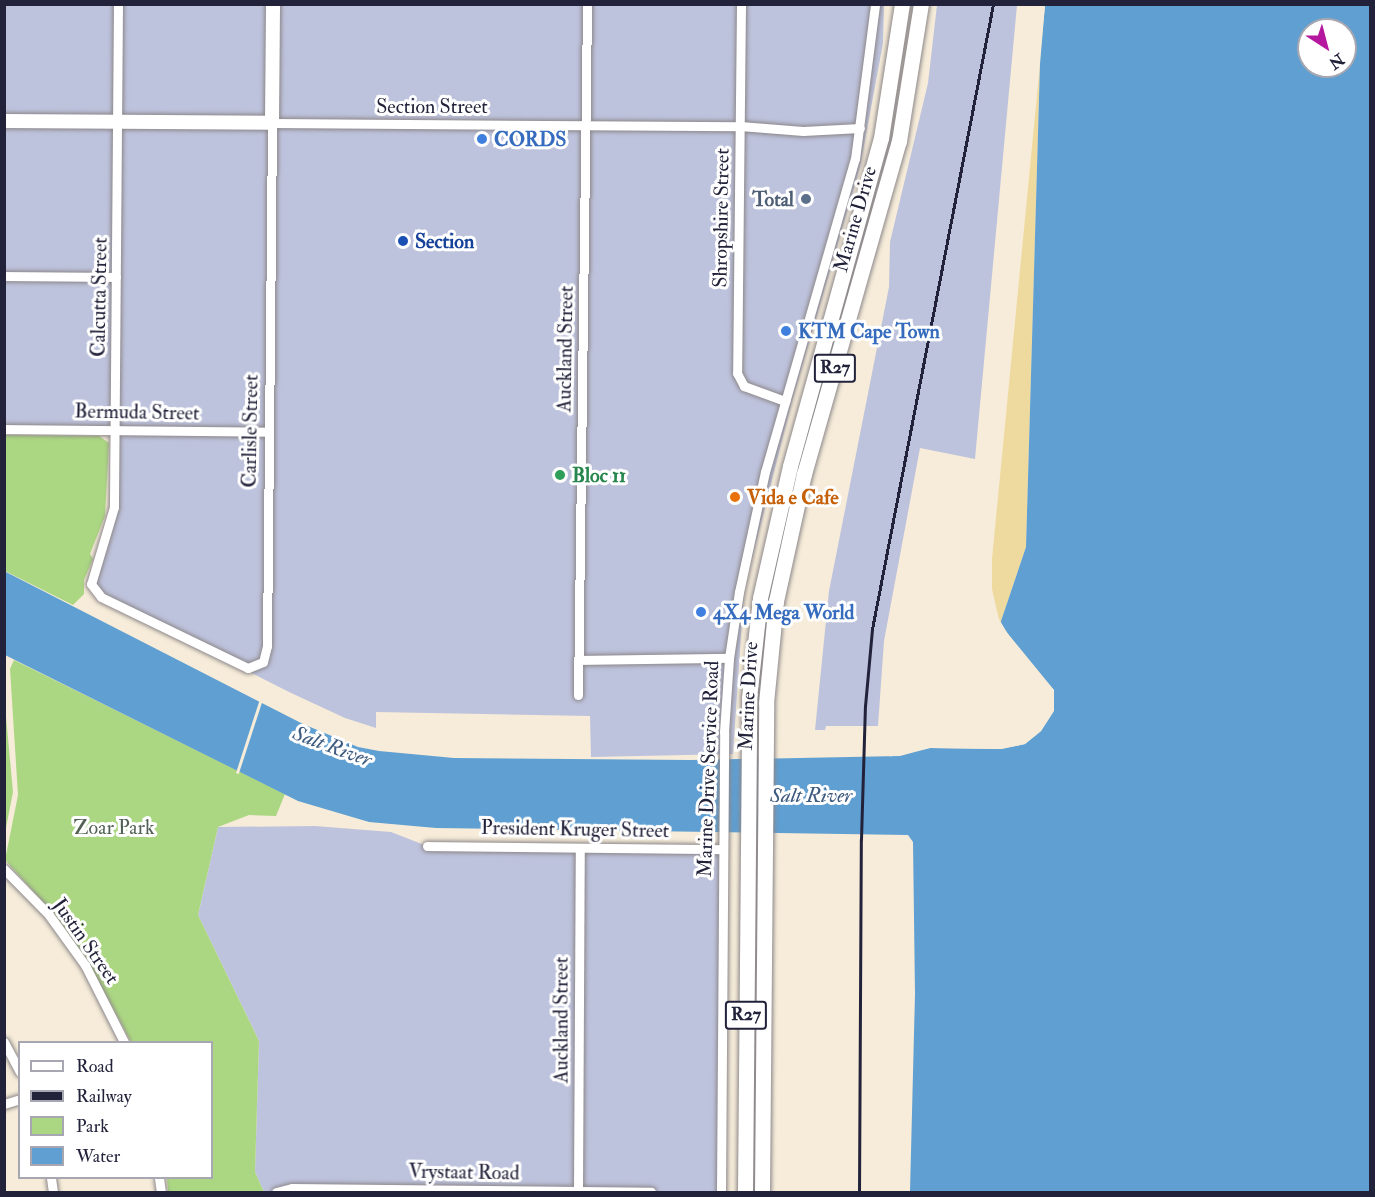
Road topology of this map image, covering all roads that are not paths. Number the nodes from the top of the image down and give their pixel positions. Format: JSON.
{"nodes":[{"id":1,"x":118,"y":4,"type":"edge"},
{"id":2,"x":273,"y":4,"type":"edge"},
{"id":3,"x":587,"y":4,"type":"edge"},
{"id":4,"x":741,"y":4,"type":"edge"},
{"id":5,"x":875,"y":4,"type":"edge"},
{"id":6,"x":902,"y":4,"type":"edge"},
{"id":7,"x":921,"y":4,"type":"edge"},
{"id":8,"x":4,"y":121,"type":"edge"},
{"id":9,"x":118,"y":121,"type":"junction"},
{"id":10,"x":272,"y":123,"type":"junction"},
{"id":11,"x":585,"y":126,"type":"junction"},
{"id":12,"x":740,"y":126,"type":"junction"},
{"id":13,"x":860,"y":128,"type":"junction"},
{"id":14,"x":4,"y":276,"type":"edge"},
{"id":15,"x":116,"y":277,"type":"junction"},
{"id":16,"x":785,"y":401,"type":"junction"},
{"id":17,"x":4,"y":429,"type":"edge"},
{"id":18,"x":116,"y":429,"type":"junction"},
{"id":19,"x":269,"y":432,"type":"junction"},
{"id":20,"x":91,"y":586,"type":"joint"},
{"id":21,"x":729,"y":658,"type":"junction"},
{"id":22,"x":580,"y":660,"type":"junction"},
{"id":23,"x":578,"y":695,"type":"dead end"},
{"id":24,"x":426,"y":846,"type":"dead end"},
{"id":25,"x":580,"y":848,"type":"junction"},
{"id":26,"x":723,"y":849,"type":"junction"},
{"id":27,"x":4,"y":869,"type":"edge"},
{"id":28,"x":123,"y":1041,"type":"edge"},
{"id":29,"x":4,"y":1042,"type":"edge"},
{"id":30,"x":18,"y":1068,"type":"edge"},
{"id":31,"x":276,"y":1192,"type":"edge"},
{"id":32,"x":578,"y":1192,"type":"edge"},
{"id":33,"x":651,"y":1192,"type":"edge"},
{"id":34,"x":721,"y":1192,"type":"edge"},
{"id":35,"x":745,"y":1192,"type":"edge"},
{"id":36,"x":762,"y":1192,"type":"edge"}],
"edges":[{"from":1,"to":9,"type":"street","name":"Calcutta Street"},
{"from":2,"to":10,"type":"street","name":"Carlisle Street"},
{"from":3,"to":11,"type":"street","name":"Auckland Street"},
{"from":4,"to":12,"type":"street","name":"Shropshire Street"},
{"from":5,"to":13,"type":"street","name":"Marine Drive Service Road"},
{"from":6,"to":35,"type":"main road","name":"Marine Drive","number":"R27"},
{"from":7,"to":36,"type":"main road","name":"Marine Drive","number":"R27"},
{"from":8,"to":9,"type":"street","name":"Section Street"},
{"from":9,"to":10,"type":"street","name":"Section Street"},
{"from":9,"to":15,"type":"street","name":"Calcutta Street"},
{"from":10,"to":11,"type":"street","name":"Section Street"},
{"from":10,"to":19,"type":"street","name":"Carlisle Street"},
{"from":11,"to":12,"type":"street","name":"Section Street"},
{"from":11,"to":22,"type":"street","name":"Auckland Street"},
{"from":12,"to":13,"type":"street","name":"Section Street"},
{"from":12,"to":16,"type":"street","name":"Shropshire Street"},
{"from":13,"to":16,"type":"street","name":"Marine Drive Service Road"},
{"from":14,"to":15,"type":"street"},
{"from":15,"to":18,"type":"street","name":"Calcutta Street"},
{"from":16,"to":21,"type":"street","name":"Marine Drive Service Road"},
{"from":17,"to":18,"type":"street","name":"Bermuda Street"},
{"from":18,"to":19,"type":"street","name":"Bermuda Street"},
{"from":18,"to":20,"type":"street","name":"Calcutta Street"},
{"from":19,"to":20,"type":"street","name":"Carlisle Street"},
{"from":21,"to":22,"type":"street"},
{"from":21,"to":26,"type":"street","name":"Marine Drive Service Road"},
{"from":22,"to":23,"type":"street","name":"Auckland Street"},
{"from":24,"to":25,"type":"street","name":"President Kruger Street"},
{"from":25,"to":26,"type":"street","name":"President Kruger Street"},
{"from":25,"to":32,"type":"street","name":"Auckland Street"},
{"from":26,"to":34,"type":"street","name":"Marine Drive Service Road"},
{"from":27,"to":28,"type":"street","name":"Justin Street"},
{"from":29,"to":30,"type":"street"},
{"from":31,"to":32,"type":"street","name":"Vrystaat Road"},
{"from":32,"to":33,"type":"street","name":"Vrystaat Road"}]}
